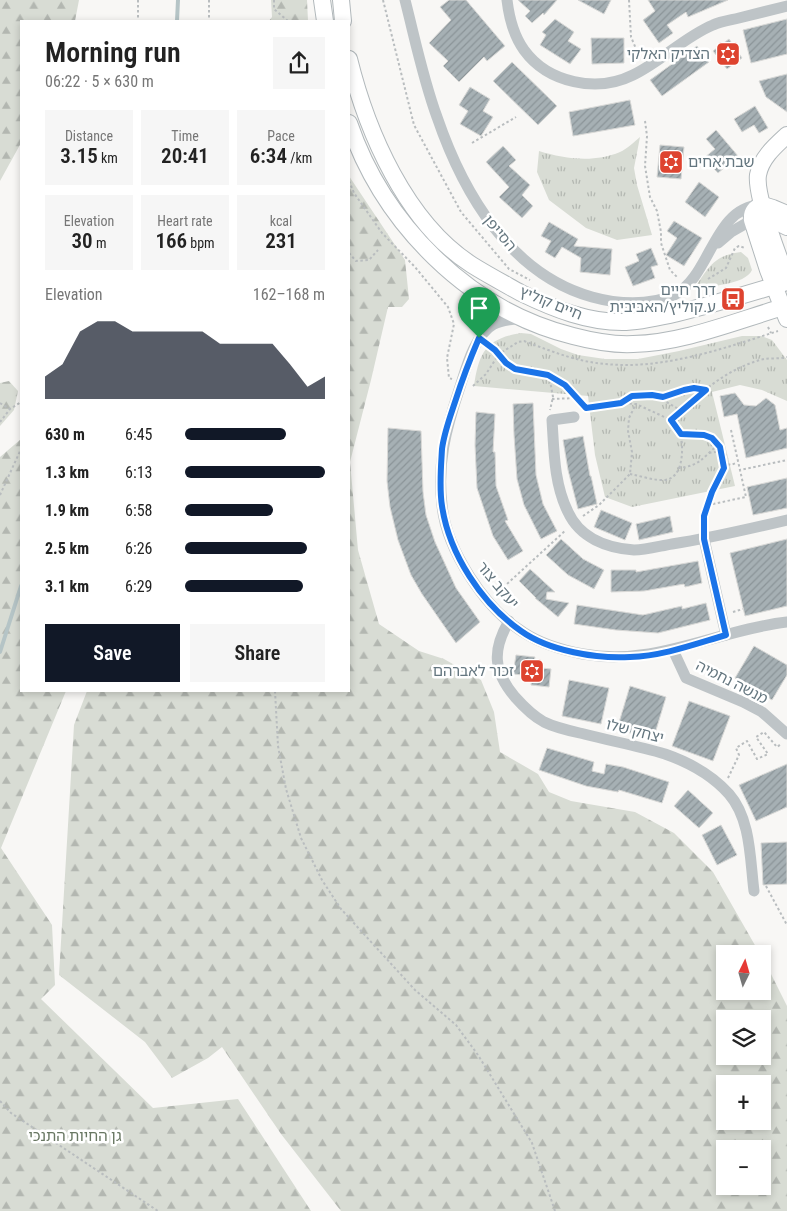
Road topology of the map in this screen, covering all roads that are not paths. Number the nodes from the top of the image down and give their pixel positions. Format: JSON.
{"nodes":[{"id":1,"x":322,"y":0,"type":"edge"},
{"id":2,"x":341,"y":0,"type":"edge"},
{"id":3,"x":406,"y":0,"type":"edge"},
{"id":4,"x":507,"y":0,"type":"edge"},
{"id":5,"x":787,"y":6,"type":"edge"},
{"id":6,"x":324,"y":20,"type":"edge"},
{"id":7,"x":343,"y":20,"type":"edge"},
{"id":8,"x":350,"y":62,"type":"edge"},
{"id":9,"x":350,"y":125,"type":"edge"},
{"id":10,"x":787,"y":135,"type":"edge"},
{"id":11,"x":787,"y":214,"type":"edge"},
{"id":12,"x":760,"y":215,"type":"junction"},
{"id":13,"x":787,"y":227,"type":"edge"},
{"id":14,"x":787,"y":241,"type":"edge"},
{"id":15,"x":710,"y":251,"type":"junction"},
{"id":16,"x":780,"y":260,"type":"junction"},
{"id":17,"x":783,"y":282,"type":"edge"},
{"id":18,"x":785,"y":311,"type":"edge"},
{"id":19,"x":523,"y":318,"type":"junction"},
{"id":20,"x":574,"y":417,"type":"dead end"},
{"id":21,"x":787,"y":520,"type":"edge"},
{"id":22,"x":704,"y":539,"type":"junction"},
{"id":23,"x":509,"y":621,"type":"junction"},
{"id":24,"x":787,"y":622,"type":"edge"},
{"id":25,"x":726,"y":635,"type":"junction"},
{"id":26,"x":673,"y":650,"type":"junction"},
{"id":27,"x":787,"y":734,"type":"edge"},
{"id":28,"x":754,"y":892,"type":"dead end"}],
"edges":[{"from":1,"to":6,"type":"main road"},
{"from":2,"to":7,"type":"main road"},
{"from":3,"to":15,"type":"street","name":"הסייפן"},
{"from":4,"to":5,"type":"street"},
{"from":8,"to":17,"type":"main road","name":"חיים קוליץ"},
{"from":9,"to":19,"type":"main road","name":"חיים קוליץ"},
{"from":10,"to":12,"type":"main road"},
{"from":11,"to":12,"type":"main road"},
{"from":12,"to":13,"type":"main road"},
{"from":12,"to":15,"type":"street","name":"הסייפן"},
{"from":12,"to":15,"type":"street","name":"הסייפן"},
{"from":12,"to":16,"type":"main road"},
{"from":12,"to":17,"type":"main road"},
{"from":14,"to":16,"type":"main road"},
{"from":16,"to":17,"type":"main road"},
{"from":17,"to":18,"type":"main road"},
{"from":18,"to":19,"type":"main road","name":"חיים קוליץ"},
{"from":19,"to":23,"type":"street","name":"יעקב צור"},
{"from":20,"to":22,"type":"street"},
{"from":21,"to":22,"type":"street"},
{"from":22,"to":25,"type":"street"},
{"from":23,"to":26,"type":"street","name":"יעקב צור"},
{"from":23,"to":28,"type":"street","name":"יצחק שלו"},
{"from":24,"to":25,"type":"street","name":"יעקב צור"},
{"from":25,"to":26,"type":"street","name":"יעקב צור"},
{"from":26,"to":27,"type":"street","name":"מנשה נחמיה"}]}
